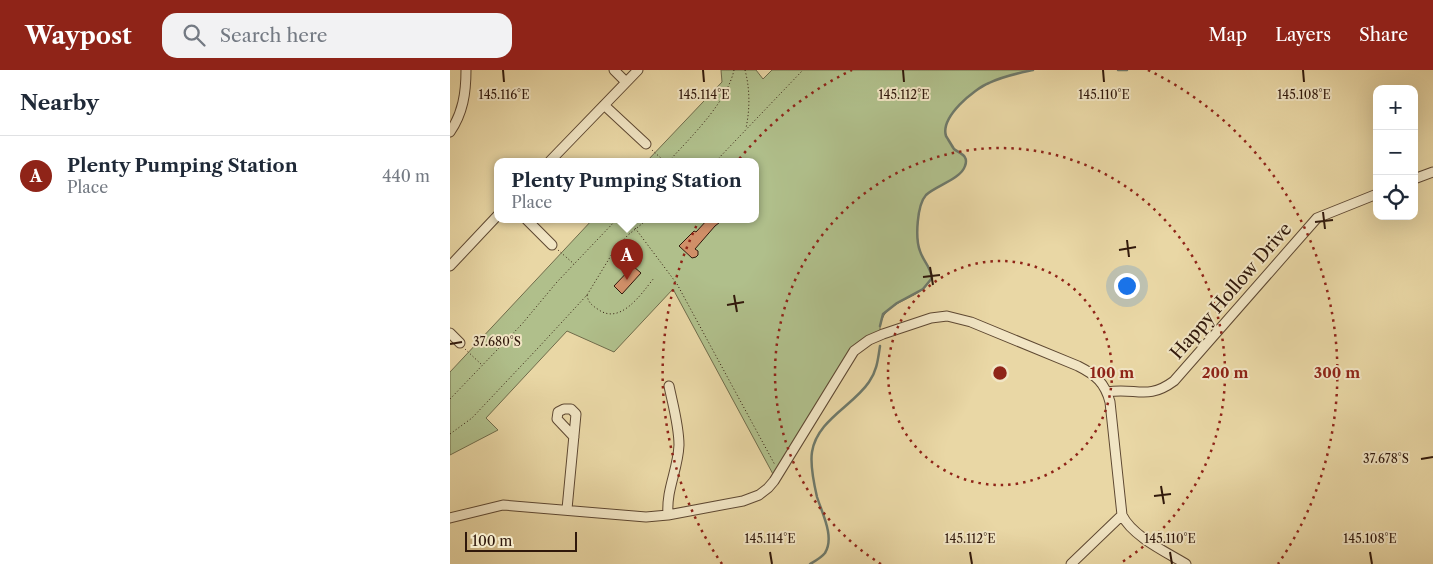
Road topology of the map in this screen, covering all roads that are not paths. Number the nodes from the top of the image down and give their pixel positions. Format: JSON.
{"nodes":[{"id":1,"x":466,"y":70,"type":"edge"},
{"id":2,"x":614,"y":70,"type":"edge"},
{"id":3,"x":638,"y":70,"type":"edge"},
{"id":4,"x":625,"y":81,"type":"junction"},
{"id":5,"x":604,"y":105,"type":"junction"},
{"id":6,"x":450,"y":132,"type":"edge"},
{"id":7,"x":646,"y":144,"type":"road end"},
{"id":8,"x":553,"y":158,"type":"edge"},
{"id":9,"x":1433,"y":172,"type":"edge"},
{"id":10,"x":1418,"y":178,"type":"edge"},
{"id":11,"x":1373,"y":196,"type":"edge"},
{"id":12,"x":494,"y":219,"type":"edge"},
{"id":13,"x":530,"y":223,"type":"edge"},
{"id":14,"x":552,"y":244,"type":"road end"},
{"id":15,"x":450,"y":266,"type":"edge"},
{"id":16,"x":450,"y":333,"type":"edge"},
{"id":17,"x":460,"y":343,"type":"road end"},
{"id":18,"x":669,"y":386,"type":"dead end"},
{"id":19,"x":1107,"y":392,"type":"junction"},
{"id":20,"x":574,"y":436,"type":"dead end"},
{"id":21,"x":568,"y":509,"type":"junction"},
{"id":22,"x":668,"y":515,"type":"junction"},
{"id":23,"x":1122,"y":515,"type":"junction"},
{"id":24,"x":450,"y":518,"type":"edge"},
{"id":25,"x":1070,"y":564,"type":"edge"},
{"id":26,"x":1186,"y":564,"type":"edge"}],
"edges":[{"from":1,"to":6,"type":"street"},
{"from":2,"to":4,"type":"street"},
{"from":3,"to":4,"type":"street"},
{"from":4,"to":5,"type":"street"},
{"from":5,"to":7,"type":"street"},
{"from":5,"to":8,"type":"street"},
{"from":9,"to":10,"type":"street"},
{"from":11,"to":19,"type":"street","name":"Happy Hollow Drive"},
{"from":12,"to":15,"type":"street"},
{"from":13,"to":14,"type":"street"},
{"from":16,"to":17,"type":"street"},
{"from":18,"to":22,"type":"street"},
{"from":19,"to":22,"type":"street"},
{"from":19,"to":23,"type":"street"},
{"from":20,"to":21,"type":"street"},
{"from":21,"to":22,"type":"street"},
{"from":21,"to":24,"type":"street"},
{"from":23,"to":25,"type":"street"},
{"from":23,"to":26,"type":"street"}]}
